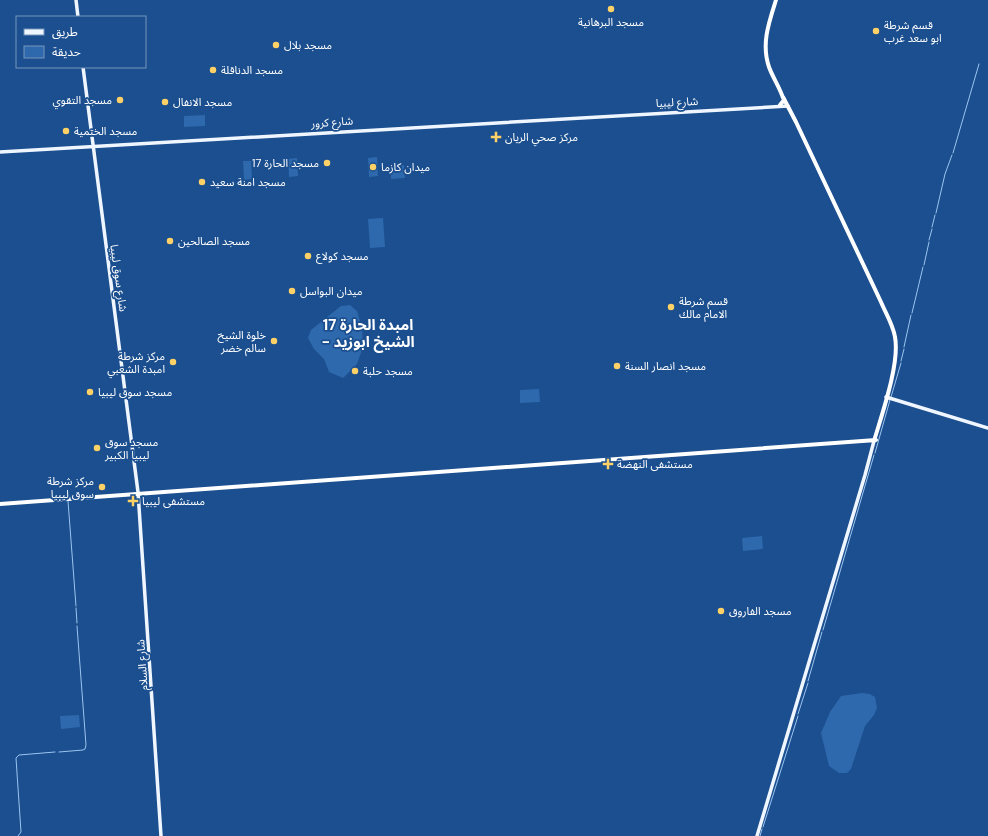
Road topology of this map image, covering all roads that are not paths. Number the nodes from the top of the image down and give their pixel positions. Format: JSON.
{"nodes":[{"id":1,"x":76,"y":0,"type":"edge"},
{"id":2,"x":776,"y":0,"type":"edge"},
{"id":3,"x":78,"y":16,"type":"edge"},
{"id":4,"x":84,"y":68,"type":"edge"},
{"id":5,"x":786,"y":104,"type":"junction"},
{"id":6,"x":778,"y":106,"type":"joint"},
{"id":7,"x":570,"y":118,"type":"joint"},
{"id":8,"x":94,"y":145,"type":"junction"},
{"id":9,"x":0,"y":151,"type":"edge"},
{"id":10,"x":121,"y":358,"type":"junction"},
{"id":11,"x":889,"y":398,"type":"junction"},
{"id":12,"x":988,"y":428,"type":"edge"},
{"id":13,"x":873,"y":442,"type":"junction"},
{"id":14,"x":138,"y":493,"type":"junction"},
{"id":15,"x":0,"y":504,"type":"edge"},
{"id":16,"x":162,"y":836,"type":"edge"},
{"id":17,"x":758,"y":836,"type":"edge"}],
"edges":[{"from":1,"to":3,"type":"main road"},
{"from":2,"to":5,"type":"highway"},
{"from":4,"to":8,"type":"main road","name":"شارع سوق ليبيا"},
{"from":5,"to":6,"type":"highway"},
{"from":5,"to":11,"type":"highway"},
{"from":6,"to":7,"type":"main road","name":"شارع ليبيا"},
{"from":7,"to":8,"type":"main road","name":"شارع كرور"},
{"from":8,"to":9,"type":"main road","name":"شارع كرور"},
{"from":8,"to":10,"type":"main road","name":"شارع سوق ليبيا"},
{"from":8,"to":10,"type":"main road","name":"شارع سوق ليبيا"},
{"from":10,"to":14,"type":"main road","name":"شارع سوق ليبيا"},
{"from":11,"to":12,"type":"main road"},
{"from":11,"to":13,"type":"highway"},
{"from":13,"to":14,"type":"highway"},
{"from":13,"to":17,"type":"main road"},
{"from":14,"to":15,"type":"highway"},
{"from":14,"to":16,"type":"main road","name":"شارع السلام"}]}
